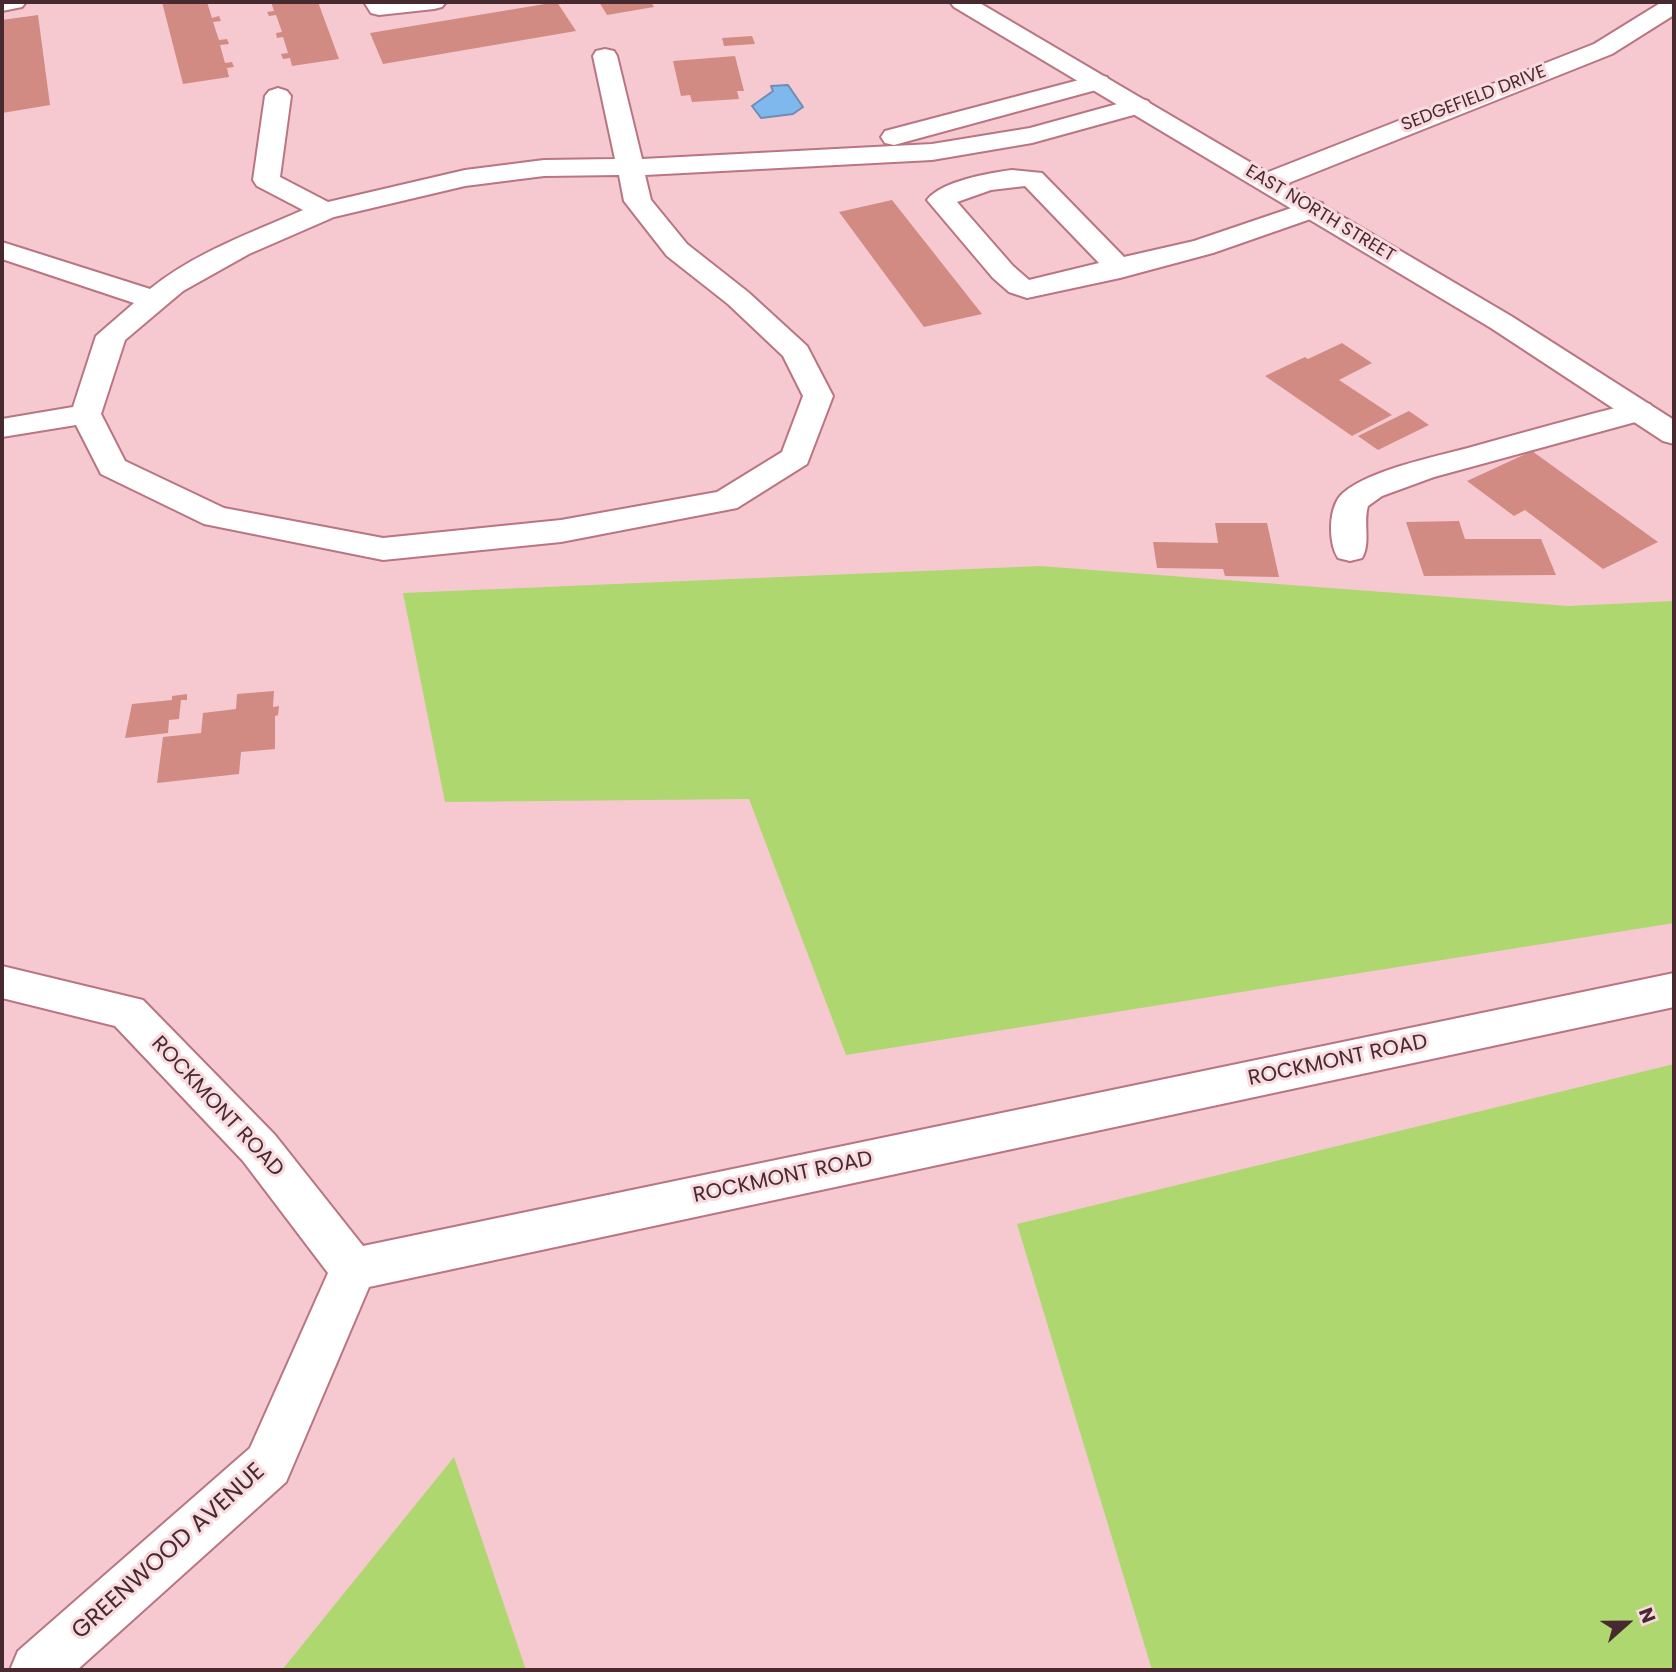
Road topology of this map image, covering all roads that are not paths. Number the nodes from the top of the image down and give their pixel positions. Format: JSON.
{"nodes":[{"id":1,"x":14,"y":2,"type":"edge"},
{"id":2,"x":376,"y":2,"type":"edge"},
{"id":3,"x":434,"y":2,"type":"edge"},
{"id":4,"x":961,"y":2,"type":"edge"},
{"id":5,"x":2,"y":4,"type":"edge"},
{"id":6,"x":1674,"y":4,"type":"edge"},
{"id":7,"x":605,"y":56,"type":"dead end"},
{"id":8,"x":1098,"y":82,"type":"junction"},
{"id":9,"x":278,"y":96,"type":"dead end"},
{"id":10,"x":1139,"y":106,"type":"junction"},
{"id":11,"x":814,"y":159,"type":"junction"},
{"id":12,"x":628,"y":167,"type":"junction"},
{"id":13,"x":1267,"y":182,"type":"junction"},
{"id":14,"x":1312,"y":209,"type":"junction"},
{"id":15,"x":326,"y":211,"type":"junction"},
{"id":16,"x":2,"y":250,"type":"edge"},
{"id":17,"x":1121,"y":269,"type":"junction"},
{"id":18,"x":155,"y":300,"type":"junction"},
{"id":19,"x":1639,"y":411,"type":"junction"},
{"id":20,"x":86,"y":414,"type":"junction"},
{"id":21,"x":2,"y":428,"type":"edge"},
{"id":22,"x":1674,"y":434,"type":"edge"},
{"id":23,"x":1350,"y":550,"type":"dead end"},
{"id":24,"x":2,"y":982,"type":"edge"},
{"id":25,"x":1674,"y":990,"type":"edge"},
{"id":26,"x":354,"y":1269,"type":"junction"},
{"id":27,"x":37,"y":1670,"type":"edge"}],
"edges":[{"from":1,"to":5,"type":"street"},
{"from":2,"to":3,"type":"street"},
{"from":4,"to":8,"type":"street","name":"EAST NORTH STREET"},
{"from":6,"to":13,"type":"street","name":"SEDGEFIELD DRIVE"},
{"from":7,"to":12,"type":"street"},
{"from":8,"to":10,"type":"street","name":"EAST NORTH STREET"},
{"from":8,"to":11,"type":"street"},
{"from":9,"to":15,"type":"street"},
{"from":10,"to":11,"type":"street"},
{"from":10,"to":13,"type":"street","name":"EAST NORTH STREET"},
{"from":11,"to":12,"type":"street"},
{"from":12,"to":15,"type":"street"},
{"from":12,"to":20,"type":"street"},
{"from":13,"to":14,"type":"street","name":"EAST NORTH STREET"},
{"from":14,"to":17,"type":"street"},
{"from":14,"to":19,"type":"street","name":"EAST NORTH STREET"},
{"from":15,"to":18,"type":"street"},
{"from":16,"to":18,"type":"street"},
{"from":17,"to":17,"type":"street"},
{"from":18,"to":20,"type":"street"},
{"from":19,"to":22,"type":"street","name":"EAST NORTH STREET"},
{"from":19,"to":23,"type":"street"},
{"from":20,"to":21,"type":"street"},
{"from":24,"to":26,"type":"street","name":"ROCKMONT ROAD"},
{"from":25,"to":26,"type":"street","name":"ROCKMONT ROAD"},
{"from":26,"to":27,"type":"street","name":"GREENWOOD AVENUE"}]}
